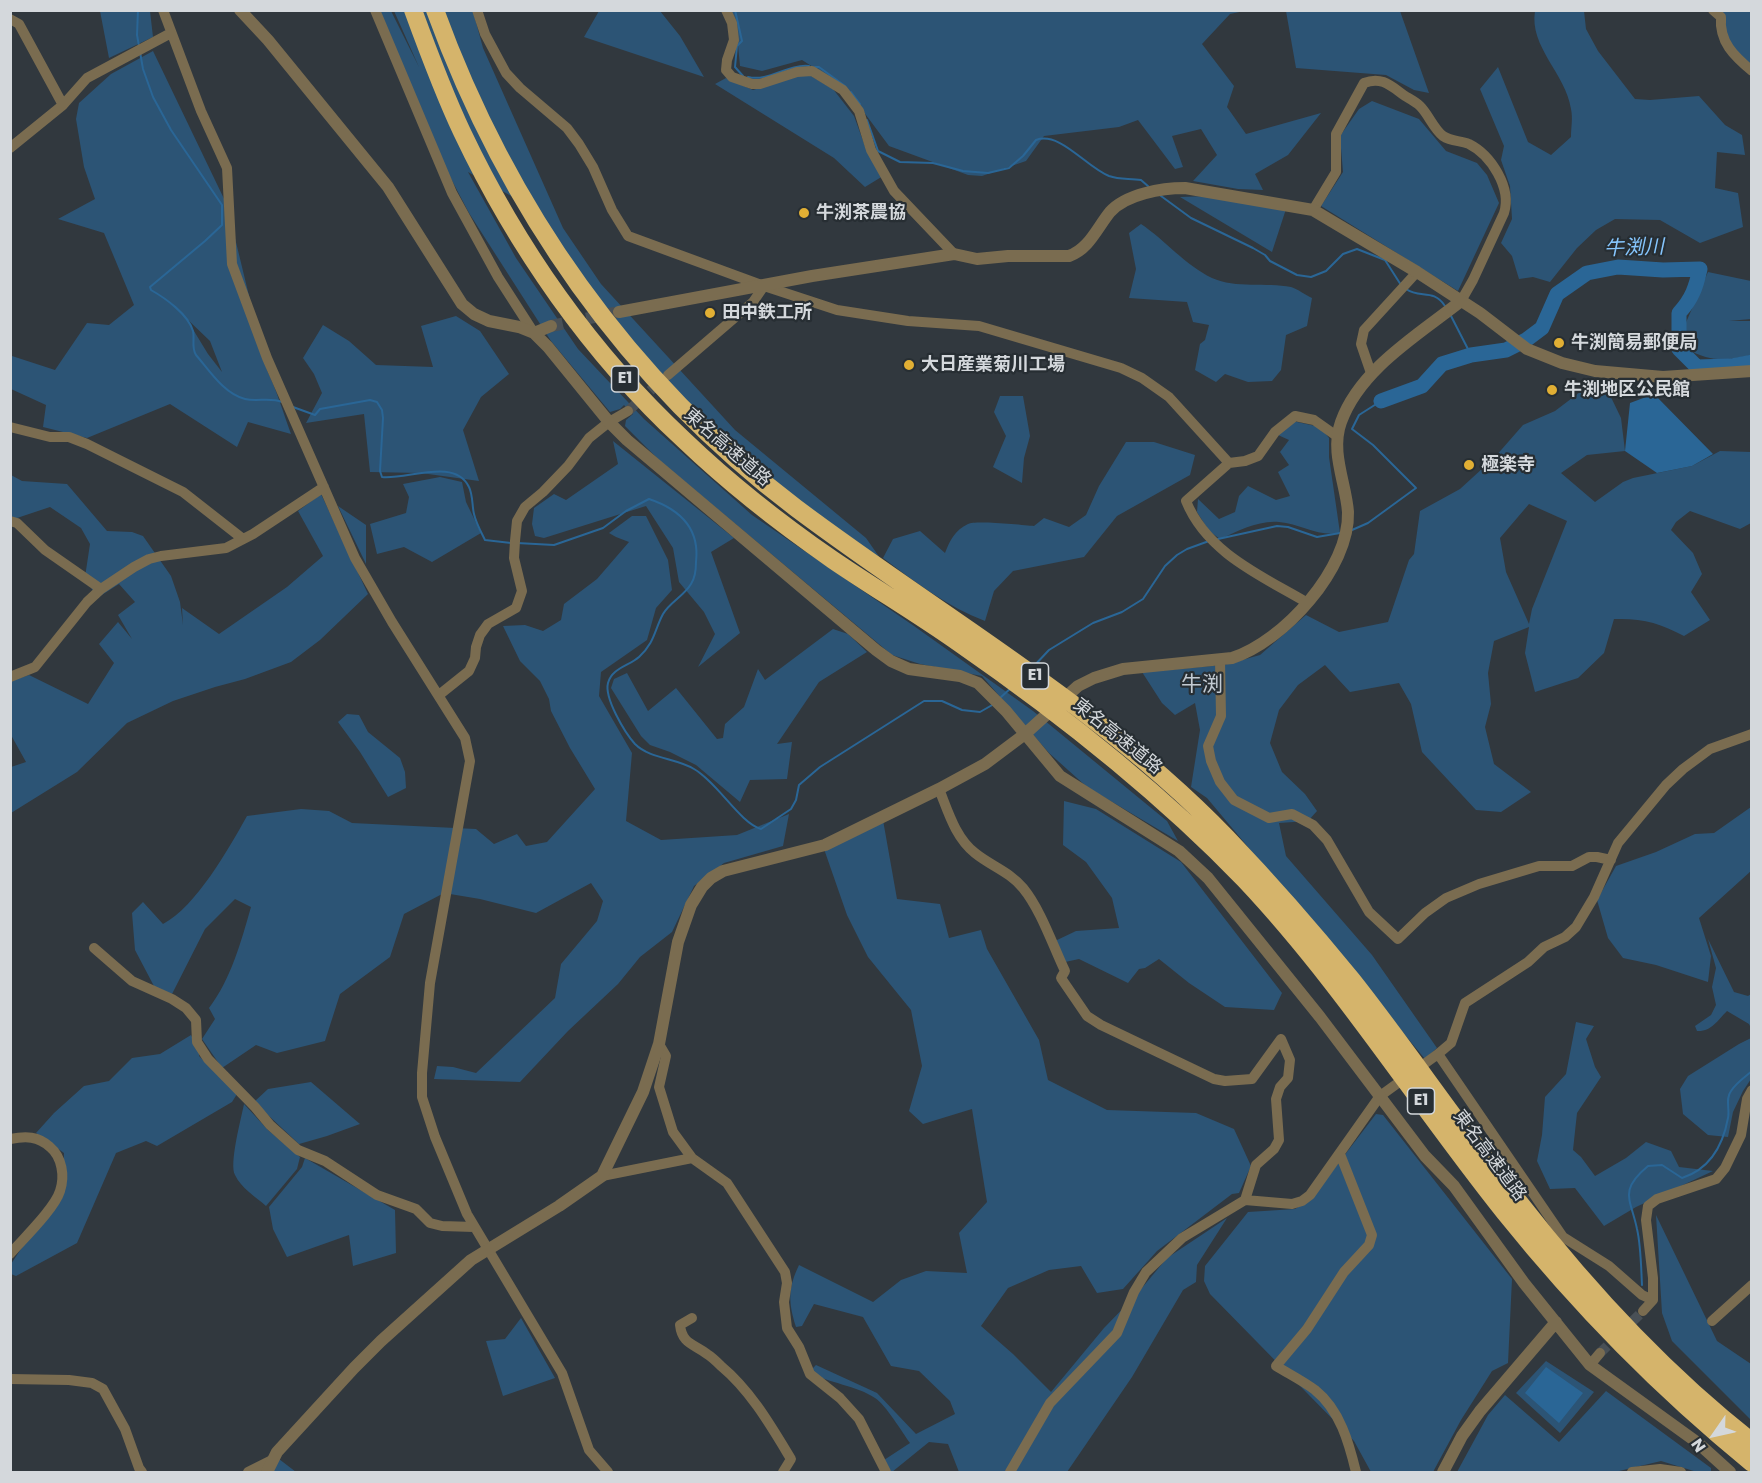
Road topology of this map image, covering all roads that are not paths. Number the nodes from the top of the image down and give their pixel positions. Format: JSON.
{"nodes":[{"id":1,"x":163,"y":10,"type":"edge"},
{"id":2,"x":240,"y":10,"type":"edge"},
{"id":3,"x":375,"y":10,"type":"edge"},
{"id":4,"x":413,"y":10,"type":"edge"},
{"id":5,"x":435,"y":10,"type":"edge"},
{"id":6,"x":477,"y":10,"type":"edge"},
{"id":7,"x":726,"y":10,"type":"edge"},
{"id":8,"x":1713,"y":10,"type":"edge"},
{"id":9,"x":10,"y":19,"type":"edge"},
{"id":10,"x":171,"y":33,"type":"junction"},
{"id":11,"x":1752,"y":71,"type":"edge"},
{"id":12,"x":63,"y":105,"type":"junction"},
{"id":13,"x":11,"y":147,"type":"edge"},
{"id":14,"x":1313,"y":210,"type":"junction"},
{"id":15,"x":954,"y":254,"type":"junction"},
{"id":16,"x":1417,"y":272,"type":"junction"},
{"id":17,"x":764,"y":286,"type":"junction"},
{"id":18,"x":1461,"y":301,"type":"junction"},
{"id":19,"x":619,"y":312,"type":"tunnel mouth"},
{"id":20,"x":551,"y":326,"type":"tunnel mouth"},
{"id":21,"x":534,"y":333,"type":"junction"},
{"id":22,"x":1752,"y":371,"type":"edge"},
{"id":23,"x":1371,"y":373,"type":"junction"},
{"id":24,"x":668,"y":375,"type":"tunnel mouth"},
{"id":25,"x":628,"y":411,"type":"tunnel mouth"},
{"id":26,"x":609,"y":422,"type":"junction"},
{"id":27,"x":10,"y":427,"type":"edge"},
{"id":28,"x":1338,"y":437,"type":"junction"},
{"id":29,"x":1229,"y":463,"type":"junction"},
{"id":30,"x":324,"y":487,"type":"junction"},
{"id":31,"x":10,"y":521,"type":"edge"},
{"id":32,"x":243,"y":539,"type":"junction"},
{"id":33,"x":101,"y":589,"type":"junction"},
{"id":34,"x":1306,"y":602,"type":"junction"},
{"id":35,"x":964,"y":635,"type":"junction"},
{"id":36,"x":1220,"y":660,"type":"junction"},
{"id":37,"x":10,"y":677,"type":"edge"},
{"id":38,"x":439,"y":695,"type":"junction"},
{"id":39,"x":1094,"y":732,"type":"junction"},
{"id":40,"x":1025,"y":734,"type":"junction"},
{"id":41,"x":1752,"y":734,"type":"edge"},
{"id":42,"x":939,"y":789,"type":"junction"},
{"id":43,"x":1611,"y":860,"type":"junction"},
{"id":44,"x":94,"y":948,"type":"dead end"},
{"id":45,"x":659,"y":1044,"type":"junction"},
{"id":46,"x":1435,"y":1056,"type":"junction"},
{"id":47,"x":1752,"y":1090,"type":"edge"},
{"id":48,"x":1382,"y":1094,"type":"junction"},
{"id":49,"x":10,"y":1139,"type":"edge"},
{"id":50,"x":1340,"y":1154,"type":"junction"},
{"id":51,"x":693,"y":1158,"type":"junction"},
{"id":52,"x":602,"y":1176,"type":"junction"},
{"id":53,"x":1245,"y":1200,"type":"junction"},
{"id":54,"x":474,"y":1227,"type":"junction"},
{"id":55,"x":487,"y":1250,"type":"junction"},
{"id":56,"x":10,"y":1254,"type":"edge"},
{"id":57,"x":1752,"y":1285,"type":"edge"},
{"id":58,"x":1653,"y":1300,"type":"junction"},
{"id":59,"x":1643,"y":1311,"type":"tunnel mouth"},
{"id":60,"x":692,"y":1318,"type":"dead end"},
{"id":61,"x":1712,"y":1321,"type":"dead end"},
{"id":62,"x":1556,"y":1322,"type":"junction"},
{"id":63,"x":1600,"y":1353,"type":"tunnel mouth"},
{"id":64,"x":1590,"y":1365,"type":"junction"},
{"id":65,"x":10,"y":1379,"type":"edge"},
{"id":66,"x":1752,"y":1443,"type":"edge"},
{"id":67,"x":272,"y":1460,"type":"junction"},
{"id":68,"x":1752,"y":1463,"type":"edge"},
{"id":69,"x":142,"y":1473,"type":"edge"},
{"id":70,"x":248,"y":1473,"type":"edge"},
{"id":71,"x":267,"y":1473,"type":"edge"},
{"id":72,"x":609,"y":1473,"type":"edge"},
{"id":73,"x":783,"y":1473,"type":"edge"},
{"id":74,"x":886,"y":1473,"type":"edge"},
{"id":75,"x":1010,"y":1473,"type":"edge"},
{"id":76,"x":1356,"y":1473,"type":"edge"},
{"id":77,"x":1443,"y":1473,"type":"edge"},
{"id":78,"x":1632,"y":1473,"type":"edge"},
{"id":79,"x":1681,"y":1473,"type":"edge"},
{"id":80,"x":1730,"y":1473,"type":"edge"}],
"edges":[{"from":1,"to":10,"type":"street"},
{"from":2,"to":21,"type":"street"},
{"from":3,"to":21,"type":"street"},
{"from":4,"to":35,"type":"highway","name":"東名高速道路","number":"E1"},
{"from":5,"to":35,"type":"highway","name":"東名高速道路","number":"E1"},
{"from":6,"to":17,"type":"street"},
{"from":7,"to":15,"type":"street"},
{"from":8,"to":11,"type":"street"},
{"from":9,"to":12,"type":"street"},
{"from":10,"to":12,"type":"street"},
{"from":10,"to":30,"type":"street"},
{"from":12,"to":13,"type":"street"},
{"from":14,"to":15,"type":"street"},
{"from":14,"to":16,"type":"street"},
{"from":14,"to":18,"type":"street"},
{"from":15,"to":17,"type":"street"},
{"from":16,"to":18,"type":"street"},
{"from":16,"to":23,"type":"street"},
{"from":17,"to":19,"type":"street"},
{"from":17,"to":24,"type":"street"},
{"from":17,"to":29,"type":"street"},
{"from":18,"to":22,"type":"street"},
{"from":18,"to":23,"type":"street"},
{"from":20,"to":21,"type":"street"},
{"from":21,"to":26,"type":"street"},
{"from":23,"to":28,"type":"street"},
{"from":25,"to":26,"type":"street"},
{"from":26,"to":38,"type":"street"},
{"from":26,"to":40,"type":"street"},
{"from":27,"to":32,"type":"street"},
{"from":28,"to":29,"type":"street"},
{"from":28,"to":34,"type":"street"},
{"from":29,"to":34,"type":"street"},
{"from":30,"to":32,"type":"street"},
{"from":30,"to":38,"type":"street"},
{"from":31,"to":33,"type":"street"},
{"from":32,"to":33,"type":"street"},
{"from":33,"to":37,"type":"street"},
{"from":34,"to":36,"type":"street"},
{"from":35,"to":39,"type":"highway","name":"東名高速道路","number":"E1"},
{"from":36,"to":40,"type":"street"},
{"from":36,"to":43,"type":"street"},
{"from":38,"to":54,"type":"street"},
{"from":39,"to":66,"type":"highway","name":"東名高速道路","number":"E1"},
{"from":39,"to":68,"type":"highway","name":"東名高速道路","number":"E1"},
{"from":40,"to":42,"type":"street"},
{"from":40,"to":48,"type":"street"},
{"from":41,"to":43,"type":"street"},
{"from":42,"to":45,"type":"street"},
{"from":42,"to":53,"type":"street"},
{"from":43,"to":46,"type":"street"},
{"from":44,"to":54,"type":"street"},
{"from":45,"to":51,"type":"street"},
{"from":45,"to":52,"type":"street"},
{"from":46,"to":48,"type":"street"},
{"from":46,"to":58,"type":"street"},
{"from":47,"to":58,"type":"street"},
{"from":48,"to":50,"type":"street"},
{"from":48,"to":62,"type":"street"},
{"from":49,"to":56,"type":"street"},
{"from":50,"to":53,"type":"street"},
{"from":50,"to":76,"type":"street"},
{"from":51,"to":52,"type":"street"},
{"from":51,"to":74,"type":"street"},
{"from":52,"to":55,"type":"street"},
{"from":53,"to":75,"type":"street"},
{"from":54,"to":55,"type":"street"},
{"from":55,"to":67,"type":"street"},
{"from":55,"to":72,"type":"street"},
{"from":57,"to":61,"type":"street"},
{"from":58,"to":59,"type":"street"},
{"from":60,"to":73,"type":"street"},
{"from":62,"to":64,"type":"street"},
{"from":62,"to":77,"type":"street"},
{"from":63,"to":64,"type":"street"},
{"from":64,"to":80,"type":"street"},
{"from":65,"to":69,"type":"street"},
{"from":67,"to":70,"type":"street"},
{"from":67,"to":71,"type":"street"},
{"from":78,"to":79,"type":"street"}]}
